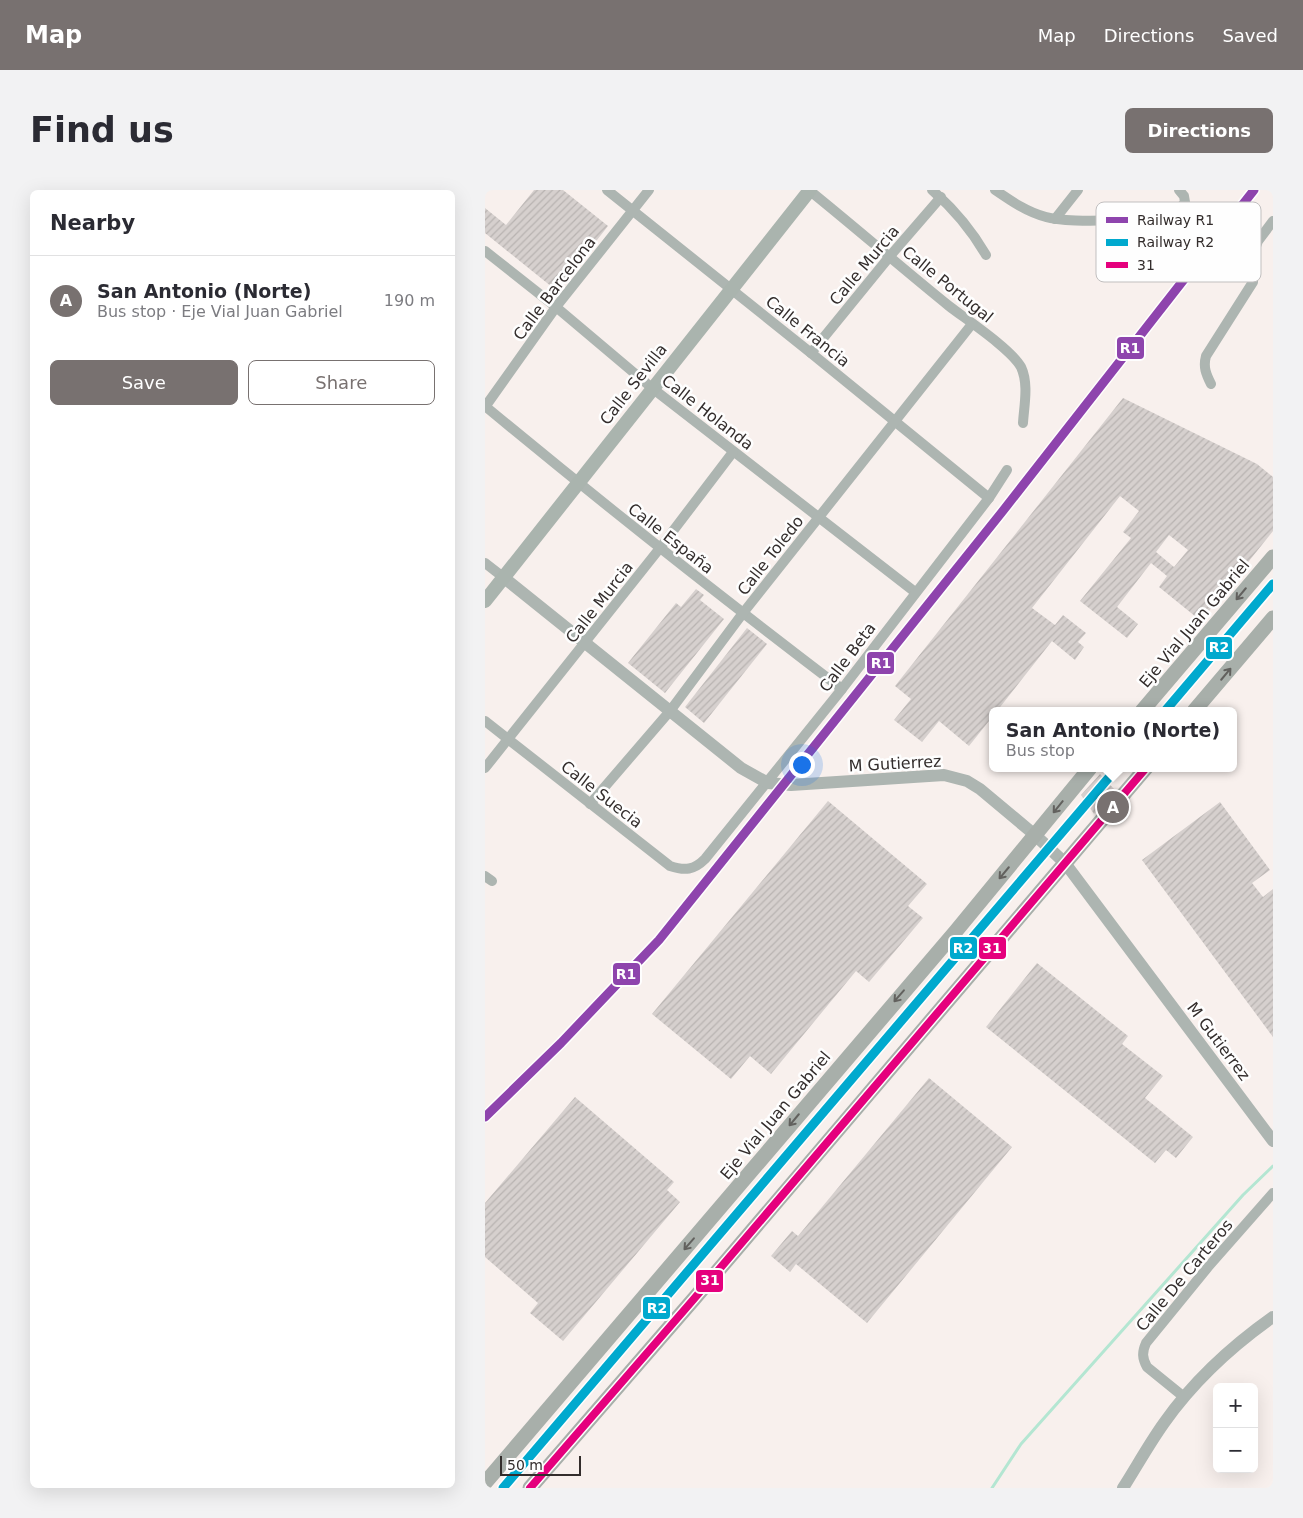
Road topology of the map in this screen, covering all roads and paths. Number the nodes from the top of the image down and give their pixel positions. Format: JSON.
{"nodes":[{"id":1,"x":607,"y":190,"type":"edge"},
{"id":2,"x":649,"y":190,"type":"edge"},
{"id":3,"x":809,"y":190,"type":"edge"},
{"id":4,"x":932,"y":190,"type":"edge"},
{"id":5,"x":995,"y":190,"type":"edge"},
{"id":6,"x":1078,"y":190,"type":"edge"},
{"id":7,"x":941,"y":198,"type":"junction"},
{"id":8,"x":633,"y":210,"type":"junction"},
{"id":9,"x":1055,"y":219,"type":"junction"},
{"id":10,"x":1096,"y":221,"type":"edge"},
{"id":11,"x":1273,"y":221,"type":"edge"},
{"id":12,"x":1261,"y":237,"type":"edge"},
{"id":13,"x":485,"y":251,"type":"edge"},
{"id":14,"x":890,"y":256,"type":"junction"},
{"id":15,"x":986,"y":256,"type":"dead end"},
{"id":16,"x":1253,"y":282,"type":"edge"},
{"id":17,"x":731,"y":290,"type":"junction"},
{"id":18,"x":557,"y":307,"type":"junction"},
{"id":19,"x":972,"y":324,"type":"junction"},
{"id":20,"x":811,"y":353,"type":"junction"},
{"id":21,"x":1211,"y":384,"type":"dead end"},
{"id":22,"x":652,"y":388,"type":"junction"},
{"id":23,"x":485,"y":407,"type":"edge"},
{"id":24,"x":895,"y":422,"type":"junction"},
{"id":25,"x":1023,"y":424,"type":"dead end"},
{"id":26,"x":733,"y":452,"type":"junction"},
{"id":27,"x":1007,"y":470,"type":"dead end"},
{"id":28,"x":578,"y":483,"type":"junction"},
{"id":29,"x":989,"y":498,"type":"junction"},
{"id":30,"x":819,"y":518,"type":"junction"},
{"id":31,"x":660,"y":548,"type":"junction"},
{"id":32,"x":1273,"y":557,"type":"edge"},
{"id":33,"x":485,"y":563,"type":"edge"},
{"id":34,"x":503,"y":578,"type":"junction"},
{"id":35,"x":915,"y":592,"type":"junction"},
{"id":36,"x":485,"y":601,"type":"edge"},
{"id":37,"x":743,"y":613,"type":"junction"},
{"id":38,"x":1273,"y":618,"type":"edge"},
{"id":39,"x":585,"y":643,"type":"junction"},
{"id":40,"x":842,"y":689,"type":"junction"},
{"id":41,"x":1145,"y":707,"type":"edge"},
{"id":42,"x":1197,"y":707,"type":"edge"},
{"id":43,"x":670,"y":711,"type":"junction"},
{"id":44,"x":485,"y":721,"type":"edge"},
{"id":45,"x":507,"y":739,"type":"junction"},
{"id":46,"x":485,"y":768,"type":"edge"},
{"id":47,"x":1087,"y":772,"type":"edge"},
{"id":48,"x":1143,"y":772,"type":"edge"},
{"id":49,"x":768,"y":783,"type":"junction"},
{"id":50,"x":590,"y":804,"type":"junction"},
{"id":51,"x":1035,"y":835,"type":"junction"},
{"id":52,"x":705,"y":860,"type":"joint"},
{"id":53,"x":1065,"y":863,"type":"junction"},
{"id":54,"x":1272,"y":1139,"type":"edge"},
{"id":55,"x":1273,"y":1193,"type":"edge"},
{"id":56,"x":1273,"y":1317,"type":"edge"},
{"id":57,"x":1183,"y":1397,"type":"junction"},
{"id":58,"x":485,"y":1483,"type":"edge"},
{"id":59,"x":531,"y":1488,"type":"edge"},
{"id":60,"x":1123,"y":1488,"type":"edge"}],
"edges":[{"from":1,"to":8,"type":"street","name":"Calle Francia"},
{"from":2,"to":8,"type":"street","name":"Calle Barcelona"},
{"from":3,"to":14,"type":"street","name":"Calle Portugal"},
{"from":3,"to":17,"type":"main road","name":"Calle Sevilla"},
{"from":4,"to":7,"type":"street"},
{"from":5,"to":9,"type":"street"},
{"from":6,"to":9,"type":"street"},
{"from":7,"to":14,"type":"street","name":"Calle Murcia"},
{"from":7,"to":15,"type":"street"},
{"from":8,"to":17,"type":"street","name":"Calle Francia"},
{"from":8,"to":18,"type":"street","name":"Calle Barcelona"},
{"from":9,"to":10,"type":"street"},
{"from":11,"to":12,"type":"street"},
{"from":13,"to":18,"type":"street","name":"Calle Holanda"},
{"from":14,"to":19,"type":"street","name":"Calle Portugal"},
{"from":14,"to":20,"type":"street","name":"Calle Murcia"},
{"from":16,"to":21,"type":"street"},
{"from":17,"to":20,"type":"street","name":"Calle Francia"},
{"from":17,"to":22,"type":"main road","name":"Calle Sevilla"},
{"from":18,"to":22,"type":"street","name":"Calle Holanda"},
{"from":18,"to":23,"type":"street","name":"Calle Barcelona"},
{"from":19,"to":24,"type":"street","name":"Calle Toledo"},
{"from":19,"to":25,"type":"street","name":"Calle Portugal"},
{"from":20,"to":24,"type":"street","name":"Calle Francia"},
{"from":22,"to":26,"type":"street","name":"Calle Holanda"},
{"from":22,"to":28,"type":"main road","name":"Calle Sevilla"},
{"from":23,"to":28,"type":"street","name":"Calle España"},
{"from":24,"to":29,"type":"street","name":"Calle Francia"},
{"from":24,"to":30,"type":"street","name":"Calle Toledo"},
{"from":26,"to":30,"type":"street","name":"Calle Holanda"},
{"from":26,"to":31,"type":"street","name":"Calle Murcia"},
{"from":27,"to":29,"type":"street","name":"Calle Beta"},
{"from":28,"to":31,"type":"street","name":"Calle España"},
{"from":28,"to":34,"type":"main road","name":"Calle Sevilla"},
{"from":29,"to":35,"type":"street","name":"Calle Beta"},
{"from":30,"to":35,"type":"street","name":"Calle Holanda"},
{"from":30,"to":37,"type":"street","name":"Calle Toledo"},
{"from":31,"to":37,"type":"street","name":"Calle España"},
{"from":31,"to":39,"type":"street","name":"Calle Murcia"},
{"from":32,"to":41,"type":"main road","name":"Eje Vial Juan Gabriel","one_way":true},
{"from":33,"to":34,"type":"street","name":"M Gutierrez"},
{"from":34,"to":36,"type":"main road","name":"Calle Sevilla"},
{"from":34,"to":39,"type":"street","name":"M Gutierrez"},
{"from":35,"to":40,"type":"street","name":"Calle Beta"},
{"from":37,"to":40,"type":"street","name":"Calle España"},
{"from":37,"to":43,"type":"street","name":"Calle Toledo"},
{"from":42,"to":38,"type":"main road","one_way":true},
{"from":39,"to":43,"type":"street","name":"M Gutierrez"},
{"from":39,"to":45,"type":"street","name":"Calle Murcia"},
{"from":40,"to":49,"type":"street","name":"Calle Beta"},
{"from":43,"to":49,"type":"street","name":"M Gutierrez"},
{"from":43,"to":50,"type":"street","name":"Calle Toledo"},
{"from":44,"to":45,"type":"street","name":"Calle Suecia"},
{"from":45,"to":46,"type":"street","name":"Calle Murcia"},
{"from":45,"to":50,"type":"street","name":"Calle Suecia"},
{"from":47,"to":51,"type":"main road","name":"Eje Vial Juan Gabriel","one_way":true},
{"from":48,"to":53,"type":"main road"},
{"from":49,"to":51,"type":"street","name":"M Gutierrez"},
{"from":49,"to":52,"type":"street","name":"Calle Beta"},
{"from":50,"to":52,"type":"street","name":"Calle Suecia"},
{"from":51,"to":53,"type":"street","name":"M Gutierrez"},
{"from":51,"to":58,"type":"main road","name":"Eje Vial Juan Gabriel","one_way":true},
{"from":53,"to":54,"type":"street","name":"M Gutierrez"},
{"from":53,"to":59,"type":"main road"},
{"from":55,"to":57,"type":"street","name":"Calle De Carteros"},
{"from":56,"to":57,"type":"street"},
{"from":57,"to":60,"type":"street"}]}
